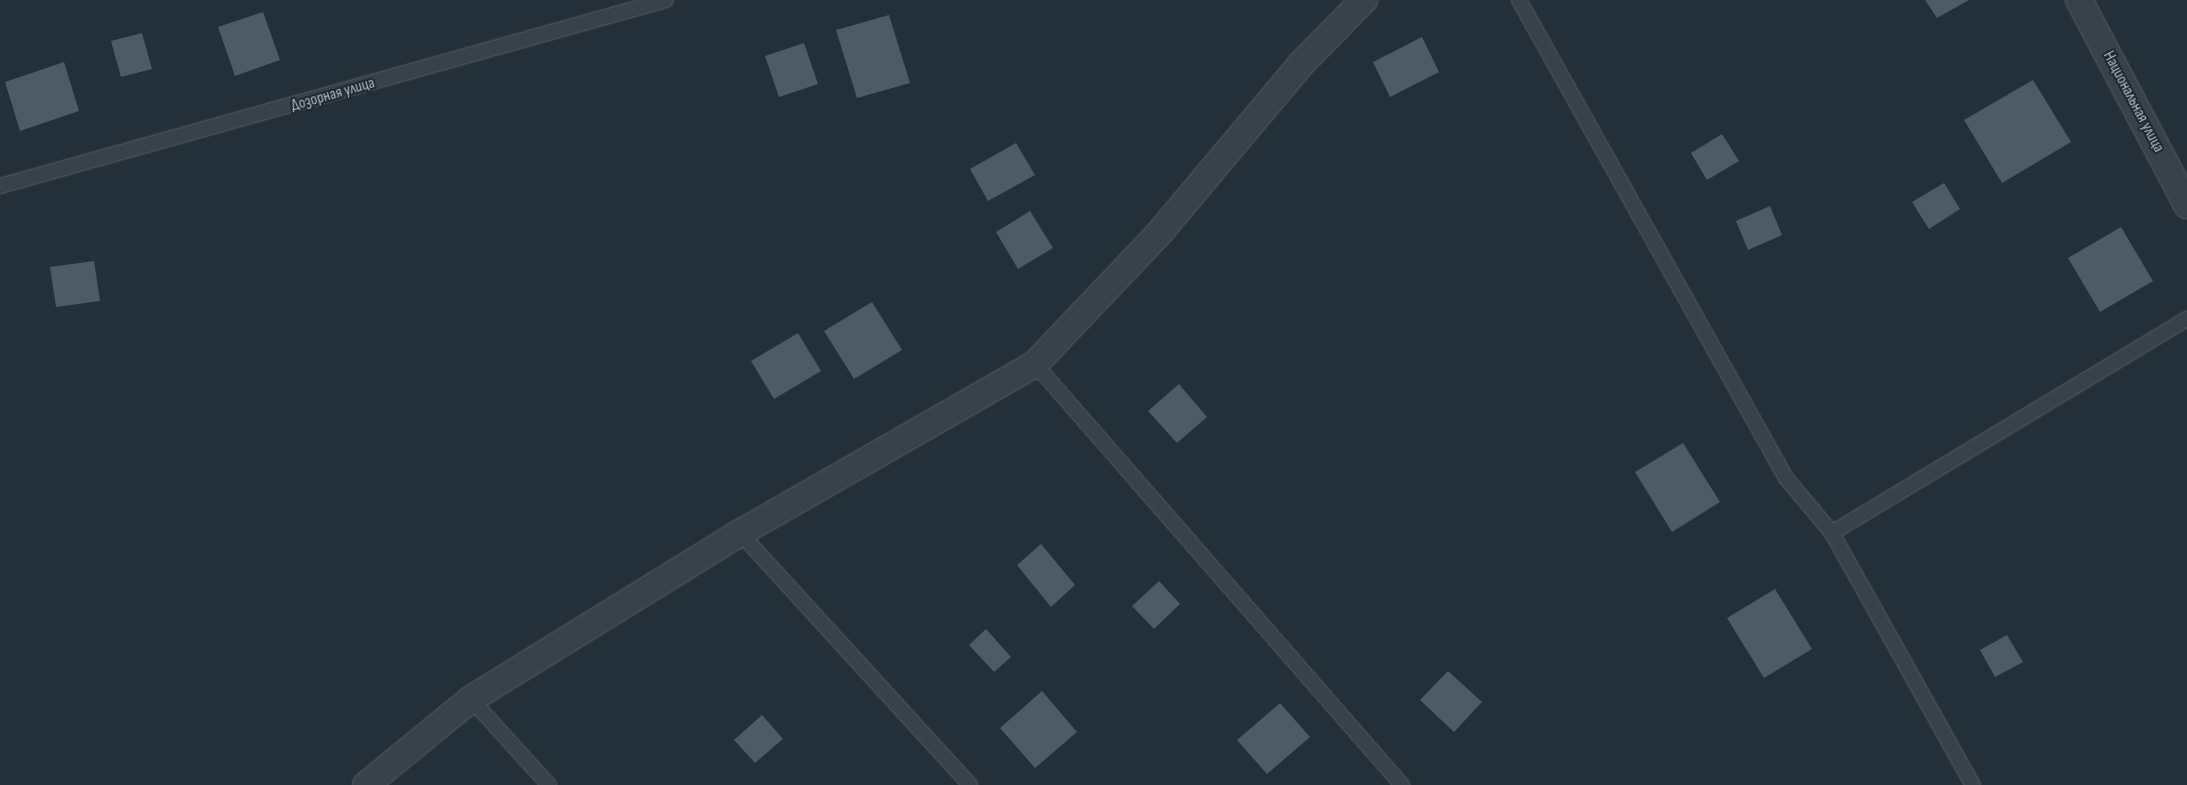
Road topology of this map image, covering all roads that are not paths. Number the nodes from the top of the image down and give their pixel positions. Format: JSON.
{"nodes":[{"id":1,"x":666,"y":0,"type":"edge"},
{"id":2,"x":1364,"y":0,"type":"edge"},
{"id":3,"x":1519,"y":0,"type":"edge"},
{"id":4,"x":2079,"y":0,"type":"edge"},
{"id":5,"x":0,"y":186,"type":"edge"},
{"id":6,"x":2187,"y":205,"type":"edge"},
{"id":7,"x":2187,"y":318,"type":"edge"},
{"id":8,"x":1035,"y":364,"type":"junction"},
{"id":9,"x":740,"y":533,"type":"junction"},
{"id":10,"x":1832,"y":533,"type":"junction"},
{"id":11,"x":471,"y":699,"type":"junction"},
{"id":12,"x":366,"y":785,"type":"edge"},
{"id":13,"x":549,"y":785,"type":"edge"},
{"id":14,"x":970,"y":785,"type":"edge"},
{"id":15,"x":1402,"y":785,"type":"edge"},
{"id":16,"x":1973,"y":785,"type":"edge"}],
"edges":[{"from":1,"to":5,"type":"lane","name":"Дозорная улица"},
{"from":2,"to":8,"type":"street"},
{"from":3,"to":10,"type":"lane"},
{"from":4,"to":6,"type":"street","name":"Национальная улица"},
{"from":7,"to":10,"type":"lane"},
{"from":8,"to":9,"type":"street"},
{"from":8,"to":15,"type":"lane"},
{"from":9,"to":11,"type":"street"},
{"from":9,"to":14,"type":"lane"},
{"from":10,"to":16,"type":"lane"},
{"from":11,"to":12,"type":"street"},
{"from":11,"to":13,"type":"lane"}]}
